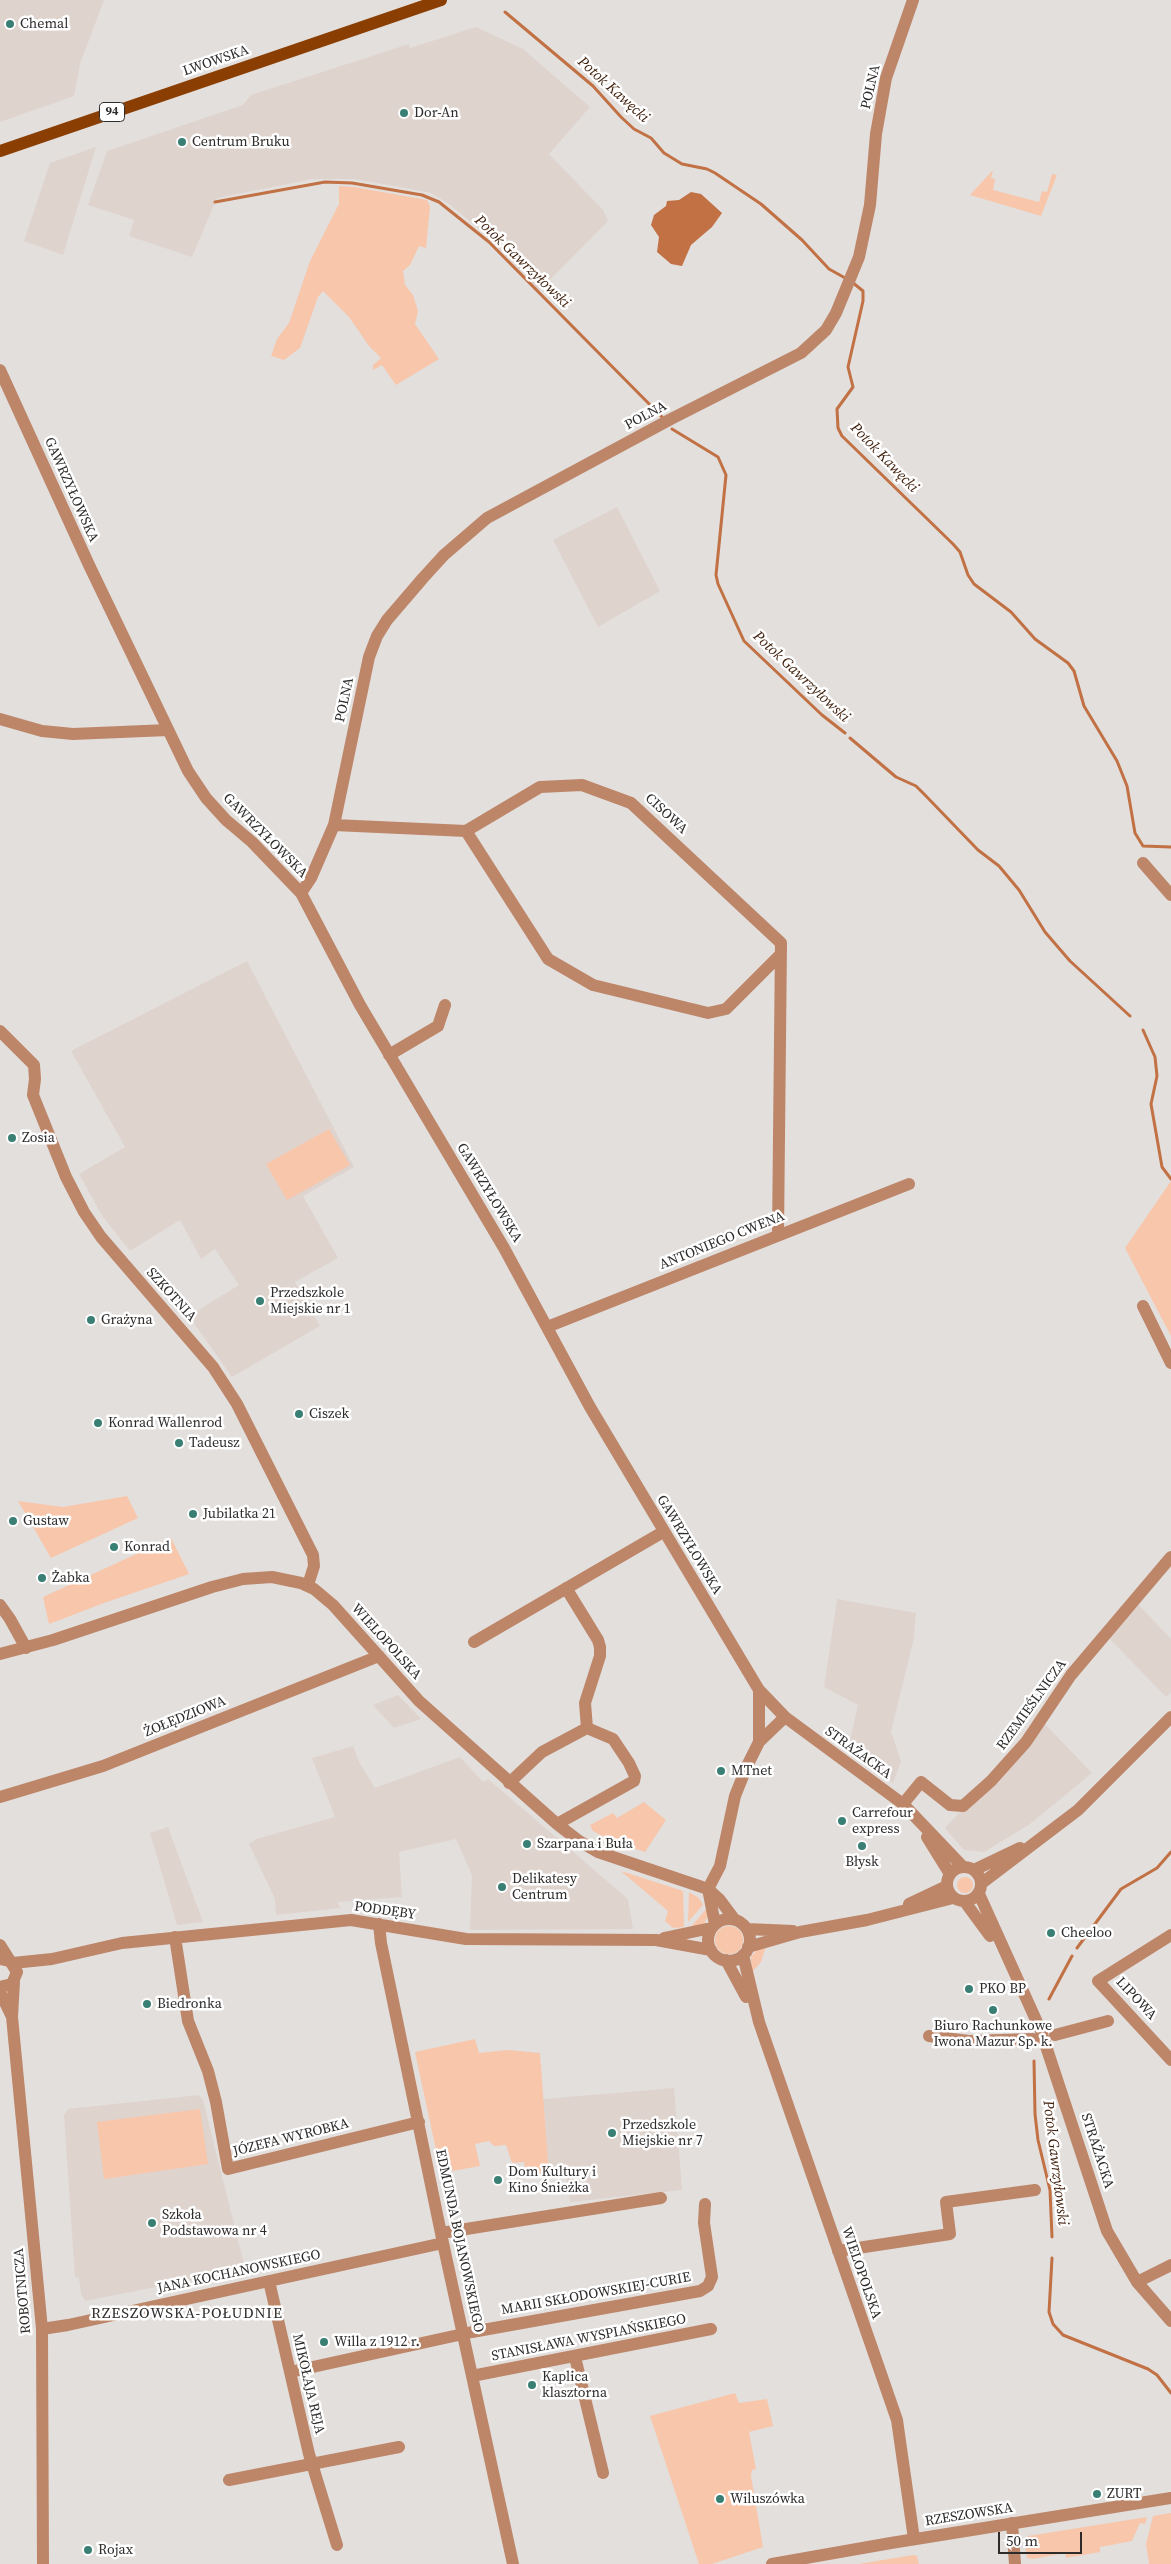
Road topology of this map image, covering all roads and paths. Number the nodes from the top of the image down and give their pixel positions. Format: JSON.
{"nodes":[{"id":1,"x":441,"y":0,"type":"edge"},
{"id":2,"x":913,"y":0,"type":"edge"},
{"id":3,"x":0,"y":150,"type":"edge"},
{"id":4,"x":0,"y":370,"type":"edge"},
{"id":5,"x":0,"y":719,"type":"edge"},
{"id":6,"x":168,"y":730,"type":"junction"},
{"id":7,"x":334,"y":825,"type":"junction"},
{"id":8,"x":466,"y":831,"type":"junction"},
{"id":9,"x":1143,"y":863,"type":"dead end"},
{"id":10,"x":301,"y":893,"type":"junction"},
{"id":11,"x":1171,"y":895,"type":"edge"},
{"id":12,"x":782,"y":954,"type":"junction"},
{"id":13,"x":445,"y":1005,"type":"dead end"},
{"id":14,"x":0,"y":1031,"type":"edge"},
{"id":15,"x":389,"y":1055,"type":"junction"},
{"id":16,"x":909,"y":1184,"type":"dead end"},
{"id":17,"x":778,"y":1234,"type":"junction"},
{"id":18,"x":1143,"y":1306,"type":"dead end"},
{"id":19,"x":547,"y":1326,"type":"junction"},
{"id":20,"x":1171,"y":1363,"type":"edge"},
{"id":21,"x":663,"y":1532,"type":"junction"},
{"id":22,"x":1171,"y":1557,"type":"edge"},
{"id":23,"x":308,"y":1585,"type":"junction"},
{"id":24,"x":566,"y":1588,"type":"junction"},
{"id":25,"x":0,"y":1605,"type":"edge"},
{"id":26,"x":474,"y":1642,"type":"dead end"},
{"id":27,"x":26,"y":1648,"type":"junction"},
{"id":28,"x":0,"y":1654,"type":"edge"},
{"id":29,"x":379,"y":1656,"type":"junction"},
{"id":30,"x":759,"y":1690,"type":"junction"},
{"id":31,"x":785,"y":1717,"type":"junction"},
{"id":32,"x":1171,"y":1717,"type":"edge"},
{"id":33,"x":587,"y":1728,"type":"junction"},
{"id":34,"x":759,"y":1742,"type":"junction"},
{"id":35,"x":509,"y":1783,"type":"junction"},
{"id":36,"x":0,"y":1797,"type":"edge"},
{"id":37,"x":903,"y":1804,"type":"junction"},
{"id":38,"x":913,"y":1814,"type":"junction"},
{"id":39,"x":557,"y":1824,"type":"junction"},
{"id":40,"x":1043,"y":1837,"type":"junction"},
{"id":41,"x":969,"y":1868,"type":"junction"},
{"id":42,"x":708,"y":1889,"type":"junction"},
{"id":43,"x":980,"y":1889,"type":"junction"},
{"id":44,"x":954,"y":1890,"type":"junction"},
{"id":45,"x":735,"y":1920,"type":"junction"},
{"id":46,"x":379,"y":1924,"type":"junction"},
{"id":47,"x":713,"y":1926,"type":"junction"},
{"id":48,"x":747,"y":1929,"type":"junction"},
{"id":49,"x":800,"y":1932,"type":"junction"},
{"id":50,"x":1171,"y":1935,"type":"edge"},
{"id":51,"x":175,"y":1937,"type":"junction"},
{"id":52,"x":656,"y":1940,"type":"junction"},
{"id":53,"x":0,"y":1945,"type":"edge"},
{"id":54,"x":711,"y":1950,"type":"junction"},
{"id":55,"x":746,"y":1951,"type":"junction"},
{"id":56,"x":726,"y":1960,"type":"junction"},
{"id":57,"x":11,"y":1968,"type":"edge"},
{"id":58,"x":1018,"y":1978,"type":"junction"},
{"id":59,"x":0,"y":1987,"type":"edge"},
{"id":60,"x":0,"y":1992,"type":"edge"},
{"id":61,"x":12,"y":2017,"type":"junction"},
{"id":62,"x":1108,"y":2021,"type":"dead end"},
{"id":63,"x":759,"y":2022,"type":"junction"},
{"id":64,"x":1055,"y":2035,"type":"dead end"},
{"id":65,"x":929,"y":2036,"type":"dead end"},
{"id":66,"x":1033,"y":2039,"type":"dead end"},
{"id":67,"x":1171,"y":2060,"type":"edge"},
{"id":68,"x":419,"y":2122,"type":"junction"},
{"id":69,"x":1035,"y":2190,"type":"dead end"},
{"id":70,"x":661,"y":2198,"type":"dead end"},
{"id":71,"x":705,"y":2204,"type":"dead end"},
{"id":72,"x":442,"y":2238,"type":"junction"},
{"id":73,"x":838,"y":2251,"type":"junction"},
{"id":74,"x":1171,"y":2265,"type":"edge"},
{"id":75,"x":269,"y":2281,"type":"junction"},
{"id":76,"x":1137,"y":2282,"type":"junction"},
{"id":77,"x":1171,"y":2321,"type":"edge"},
{"id":78,"x":42,"y":2329,"type":"junction"},
{"id":79,"x":711,"y":2329,"type":"dead end"},
{"id":80,"x":463,"y":2334,"type":"junction"},
{"id":81,"x":575,"y":2357,"type":"junction"},
{"id":82,"x":290,"y":2372,"type":"junction"},
{"id":83,"x":472,"y":2376,"type":"junction"},
{"id":84,"x":399,"y":2447,"type":"dead end"},
{"id":85,"x":313,"y":2464,"type":"junction"},
{"id":86,"x":603,"y":2473,"type":"dead end"},
{"id":87,"x":229,"y":2480,"type":"dead end"},
{"id":88,"x":1171,"y":2498,"type":"edge"},
{"id":89,"x":1012,"y":2523,"type":"junction"},
{"id":90,"x":914,"y":2539,"type":"junction"},
{"id":91,"x":337,"y":2546,"type":"dead end"},
{"id":92,"x":43,"y":2564,"type":"edge"},
{"id":93,"x":513,"y":2564,"type":"edge"},
{"id":94,"x":772,"y":2564,"type":"edge"},
{"id":95,"x":1015,"y":2564,"type":"edge"}],
"edges":[{"from":1,"to":3,"type":"main road","name":"LWOWSKA","number":"94"},
{"from":2,"to":7,"type":"street","name":"POLNA"},
{"from":4,"to":6,"type":"street","name":"GAWRZYŁOWSKA"},
{"from":5,"to":6,"type":"street"},
{"from":6,"to":10,"type":"street","name":"GAWRZYŁOWSKA"},
{"from":7,"to":8,"type":"street"},
{"from":7,"to":10,"type":"street","name":"POLNA"},
{"from":8,"to":12,"type":"street","name":"CISOWA"},
{"from":8,"to":12,"type":"street"},
{"from":9,"to":11,"type":"street"},
{"from":10,"to":15,"type":"street","name":"GAWRZYŁOWSKA"},
{"from":12,"to":17,"type":"street","name":"CISOWA"},
{"from":13,"to":15,"type":"street"},
{"from":14,"to":23,"type":"street","name":"SZKOTNIA"},
{"from":15,"to":19,"type":"street","name":"GAWRZYŁOWSKA"},
{"from":16,"to":17,"type":"street","name":"ANTONIEGO CWENA"},
{"from":17,"to":19,"type":"street","name":"ANTONIEGO CWENA"},
{"from":18,"to":20,"type":"street"},
{"from":19,"to":21,"type":"street","name":"GAWRZYŁOWSKA"},
{"from":21,"to":24,"type":"street"},
{"from":21,"to":30,"type":"street","name":"GAWRZYŁOWSKA"},
{"from":22,"to":37,"type":"street","name":"RZEMIEŚLNICZA"},
{"from":23,"to":27,"type":"street","name":"WIELOPOLSKA"},
{"from":23,"to":29,"type":"street","name":"WIELOPOLSKA"},
{"from":24,"to":26,"type":"street"},
{"from":24,"to":33,"type":"street"},
{"from":25,"to":27,"type":"street"},
{"from":27,"to":28,"type":"street","name":"WIELOPOLSKA"},
{"from":29,"to":35,"type":"street","name":"WIELOPOLSKA"},
{"from":29,"to":36,"type":"street","name":"ŻOŁĘDZIOWA"},
{"from":30,"to":31,"type":"street","name":"GAWRZYŁOWSKA"},
{"from":30,"to":34,"type":"street"},
{"from":31,"to":34,"type":"street"},
{"from":31,"to":37,"type":"street","name":"STRAŻACKA"},
{"from":32,"to":40,"type":"street"},
{"from":33,"to":35,"type":"street"},
{"from":33,"to":39,"type":"street"},
{"from":34,"to":42,"type":"street"},
{"from":35,"to":39,"type":"street","name":"WIELOPOLSKA"},
{"from":37,"to":38,"type":"street","name":"STRAŻACKA"},
{"from":38,"to":41,"type":"street","name":"STRAŻACKA"},
{"from":38,"to":44,"type":"street","name":"STRAŻACKA"},
{"from":39,"to":42,"type":"street","name":"WIELOPOLSKA"},
{"from":40,"to":41,"type":"street"},
{"from":40,"to":43,"type":"street"},
{"from":41,"to":43,"type":"street","name":"STRAŻACKA"},
{"from":41,"to":44,"type":"street"},
{"from":42,"to":45,"type":"street","name":"WIELOPOLSKA"},
{"from":42,"to":47,"type":"street"},
{"from":43,"to":44,"type":"street"},
{"from":43,"to":58,"type":"street","name":"STRAŻACKA"},
{"from":44,"to":49,"type":"street"},
{"from":44,"to":58,"type":"street","name":"STRAŻACKA"},
{"from":45,"to":47,"type":"street"},
{"from":45,"to":48,"type":"street"},
{"from":46,"to":51,"type":"street","name":"PODDĘBY"},
{"from":46,"to":52,"type":"street","name":"PODDĘBY"},
{"from":46,"to":68,"type":"street","name":"EDMUNDA BOJANOWSKIEGO"},
{"from":47,"to":52,"type":"street","name":"PODDĘBY"},
{"from":47,"to":54,"type":"street"},
{"from":48,"to":49,"type":"street"},
{"from":48,"to":55,"type":"street"},
{"from":49,"to":55,"type":"street"},
{"from":50,"to":67,"type":"street","name":"LIPOWA"},
{"from":51,"to":57,"type":"street","name":"PODDĘBY"},
{"from":51,"to":68,"type":"street","name":"JÓZEFA WYROBKA"},
{"from":52,"to":54,"type":"street","name":"PODDĘBY"},
{"from":53,"to":57,"type":"street"},
{"from":54,"to":56,"type":"street"},
{"from":55,"to":56,"type":"street"},
{"from":55,"to":63,"type":"street","name":"WIELOPOLSKA"},
{"from":56,"to":63,"type":"street","name":"WIELOPOLSKA"},
{"from":57,"to":59,"type":"street","name":"PODDĘBY"},
{"from":57,"to":61,"type":"street","name":"ROBOTNICZA"},
{"from":58,"to":76,"type":"street","name":"STRAŻACKA"},
{"from":60,"to":61,"type":"street","name":"ROBOTNICZA"},
{"from":61,"to":78,"type":"street","name":"ROBOTNICZA"},
{"from":62,"to":64,"type":"street"},
{"from":63,"to":73,"type":"street","name":"WIELOPOLSKA"},
{"from":65,"to":66,"type":"street"},
{"from":68,"to":72,"type":"street","name":"EDMUNDA BOJANOWSKIEGO"},
{"from":69,"to":73,"type":"street"},
{"from":70,"to":72,"type":"street","name":"JANA KOCHANOWSKIEGO"},
{"from":71,"to":80,"type":"street","name":"MARII SKŁODOWSKIEJ-CURIE"},
{"from":72,"to":75,"type":"street","name":"JANA KOCHANOWSKIEGO"},
{"from":72,"to":80,"type":"street","name":"EDMUNDA BOJANOWSKIEGO"},
{"from":73,"to":90,"type":"street","name":"WIELOPOLSKA"},
{"from":74,"to":76,"type":"street"},
{"from":75,"to":78,"type":"street","name":"JANA KOCHANOWSKIEGO"},
{"from":75,"to":82,"type":"street","name":"MIKOŁAJA REJA"},
{"from":76,"to":77,"type":"street","name":"STRAŻACKA"},
{"from":78,"to":92,"type":"street","name":"ROBOTNICZA"},
{"from":79,"to":81,"type":"street","name":"STANISŁAWA WYSPIAŃSKIEGO"},
{"from":80,"to":82,"type":"street","name":"MARII SKŁODOWSKIEJ-CURIE"},
{"from":80,"to":83,"type":"street","name":"EDMUNDA BOJANOWSKIEGO"},
{"from":81,"to":83,"type":"street","name":"STANISŁAWA WYSPIAŃSKIEGO"},
{"from":81,"to":86,"type":"street"},
{"from":82,"to":85,"type":"street","name":"MIKOŁAJA REJA"},
{"from":83,"to":93,"type":"street","name":"EDMUNDA BOJANOWSKIEGO"},
{"from":84,"to":85,"type":"street"},
{"from":85,"to":87,"type":"street"},
{"from":85,"to":91,"type":"street","name":"MIKOŁAJA REJA"},
{"from":88,"to":89,"type":"street","name":"RZESZOWSKA"},
{"from":89,"to":90,"type":"street","name":"RZESZOWSKA"},
{"from":89,"to":95,"type":"street"},
{"from":90,"to":94,"type":"street","name":"RZESZOWSKA"}]}
